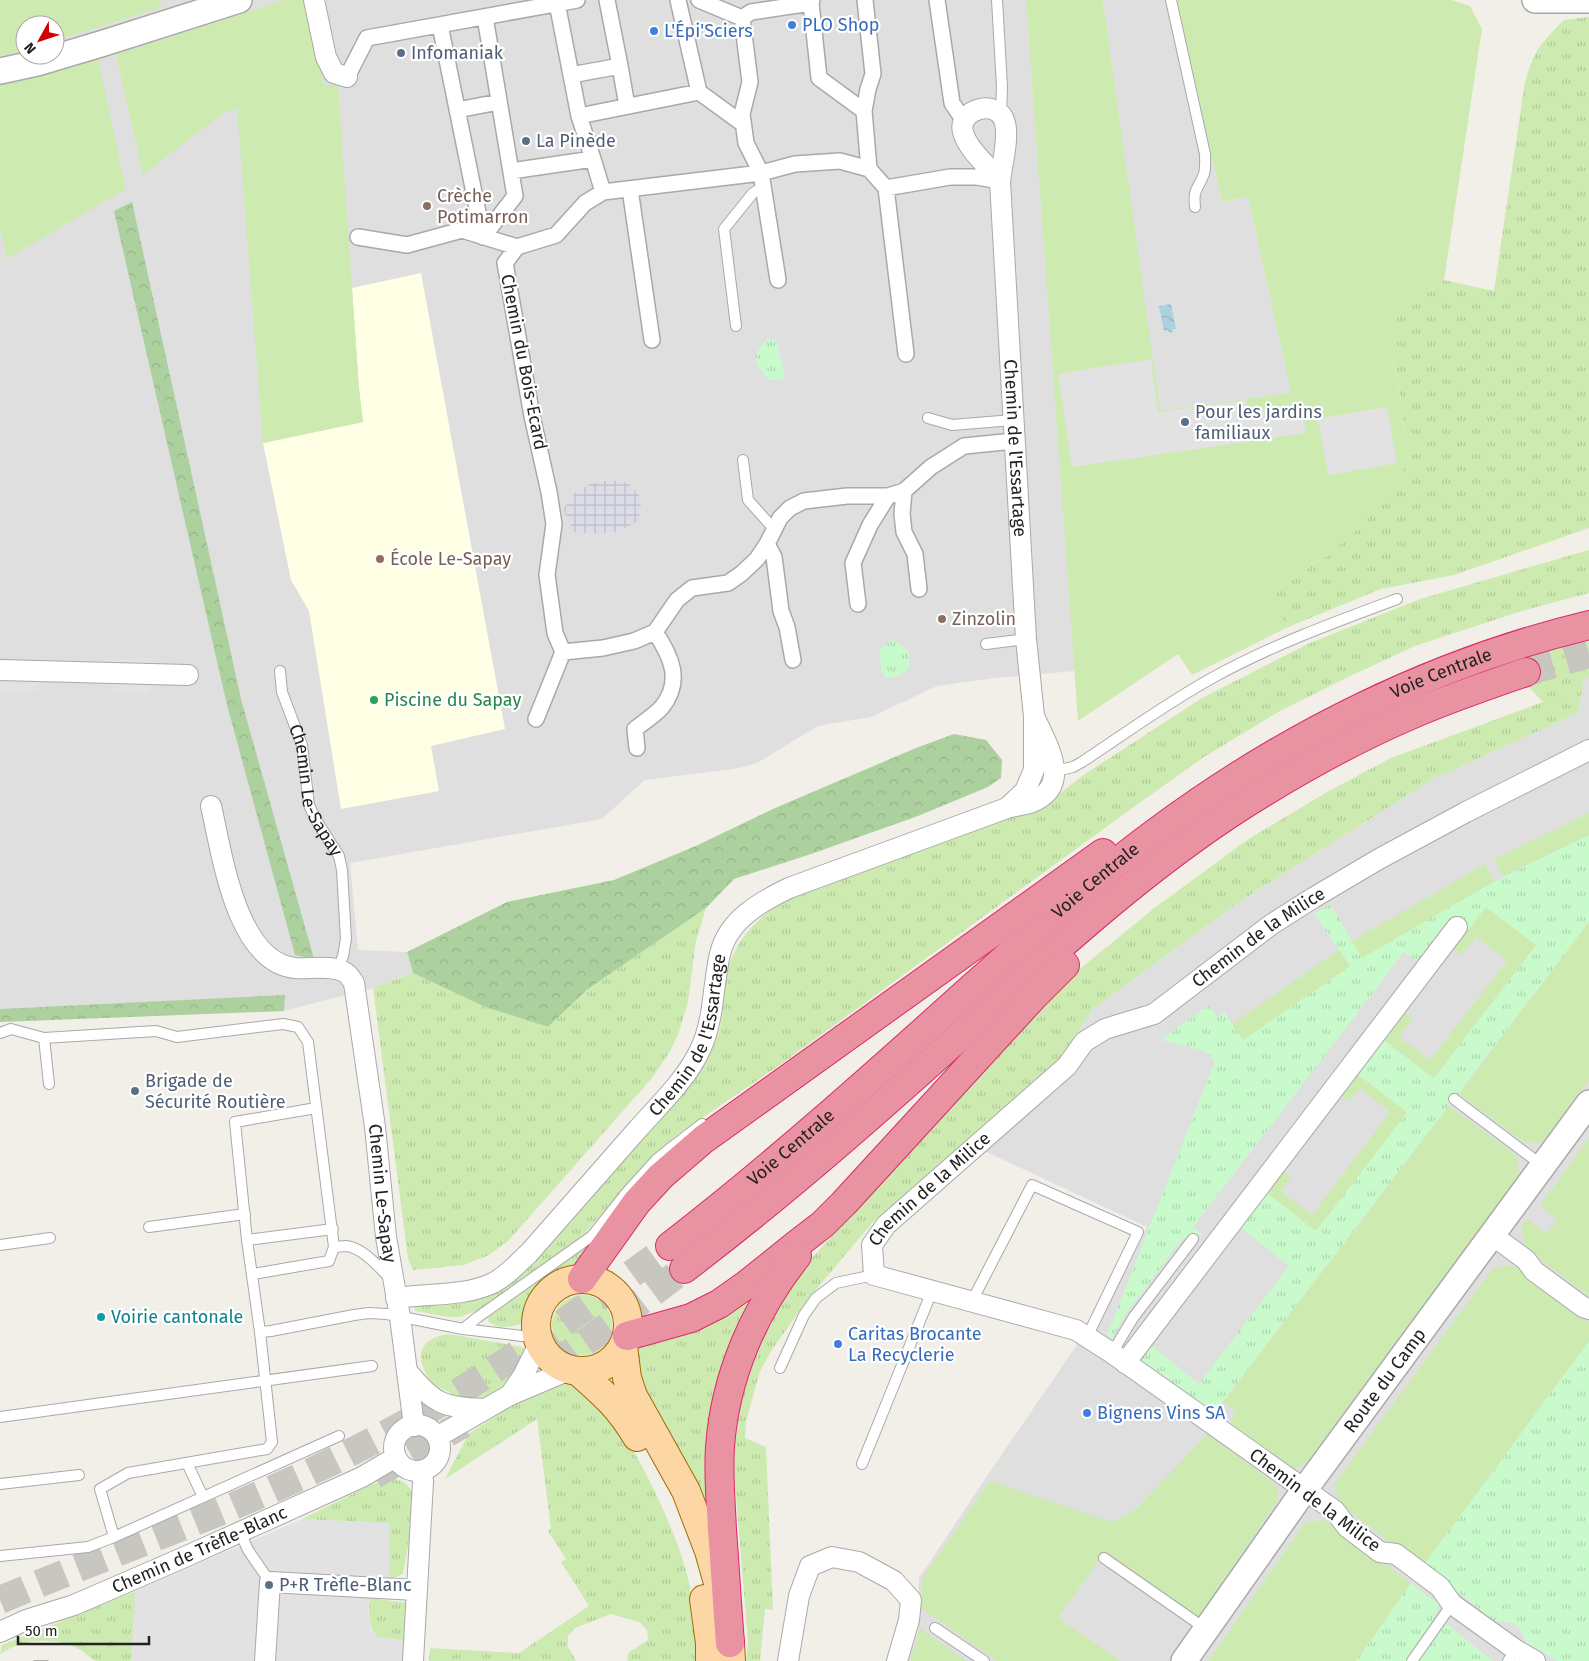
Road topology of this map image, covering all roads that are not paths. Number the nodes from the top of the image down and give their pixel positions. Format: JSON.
{"nodes":[{"id":1,"x":239,"y":0,"type":"edge"},
{"id":2,"x":314,"y":0,"type":"edge"},
{"id":3,"x":577,"y":0,"type":"edge"},
{"id":4,"x":608,"y":0,"type":"edge"},
{"id":5,"x":678,"y":0,"type":"edge"},
{"id":6,"x":699,"y":0,"type":"edge"},
{"id":7,"x":865,"y":0,"type":"edge"},
{"id":8,"x":937,"y":0,"type":"edge"},
{"id":9,"x":997,"y":0,"type":"edge"},
{"id":10,"x":1171,"y":0,"type":"edge"},
{"id":11,"x":1535,"y":0,"type":"edge"},
{"id":12,"x":1589,"y":0,"type":"edge"},
{"id":13,"x":811,"y":2,"type":"edge"},
{"id":14,"x":557,"y":4,"type":"junction"},
{"id":15,"x":485,"y":17,"type":"junction"},
{"id":16,"x":742,"y":18,"type":"junction"},
{"id":17,"x":440,"y":25,"type":"junction"},
{"id":18,"x":620,"y":66,"type":"junction"},
{"id":19,"x":0,"y":71,"type":"edge"},
{"id":20,"x":571,"y":75,"type":"junction"},
{"id":21,"x":348,"y":77,"type":"joint"},
{"id":22,"x":699,"y":92,"type":"junction"},
{"id":23,"x":500,"y":102,"type":"junction"},
{"id":24,"x":627,"y":106,"type":"junction"},
{"id":25,"x":457,"y":110,"type":"junction"},
{"id":26,"x":864,"y":111,"type":"junction"},
{"id":27,"x":1001,"y":114,"type":"junction"},
{"id":28,"x":579,"y":116,"type":"junction"},
{"id":29,"x":964,"y":121,"type":"junction"},
{"id":30,"x":743,"y":124,"type":"junction"},
{"id":31,"x":593,"y":159,"type":"junction"},
{"id":32,"x":869,"y":169,"type":"junction"},
{"id":33,"x":511,"y":171,"type":"junction"},
{"id":34,"x":763,"y":180,"type":"junction"},
{"id":35,"x":1000,"y":180,"type":"junction"},
{"id":36,"x":886,"y":188,"type":"junction"},
{"id":37,"x":630,"y":189,"type":"junction"},
{"id":38,"x":603,"y":192,"type":"junction"},
{"id":39,"x":1195,"y":208,"type":"dead end"},
{"id":40,"x":358,"y":237,"type":"dead end"},
{"id":41,"x":483,"y":237,"type":"junction"},
{"id":42,"x":516,"y":247,"type":"junction"},
{"id":43,"x":778,"y":280,"type":"dead end"},
{"id":44,"x":736,"y":326,"type":"dead end"},
{"id":45,"x":652,"y":340,"type":"dead end"},
{"id":46,"x":906,"y":354,"type":"dead end"},
{"id":47,"x":928,"y":418,"type":"dead end"},
{"id":48,"x":1013,"y":420,"type":"junction"},
{"id":49,"x":1014,"y":441,"type":"junction"},
{"id":50,"x":743,"y":460,"type":"dead end"},
{"id":51,"x":904,"y":491,"type":"junction"},
{"id":52,"x":888,"y":496,"type":"junction"},
{"id":53,"x":774,"y":529,"type":"junction"},
{"id":54,"x":767,"y":544,"type":"junction"},
{"id":55,"x":919,"y":589,"type":"dead end"},
{"id":56,"x":1397,"y":599,"type":"dead end"},
{"id":57,"x":858,"y":604,"type":"dead end"},
{"id":58,"x":1589,"y":625,"type":"edge"},
{"id":59,"x":656,"y":632,"type":"junction"},
{"id":60,"x":1026,"y":639,"type":"junction"},
{"id":61,"x":986,"y":644,"type":"dead end"},
{"id":62,"x":563,"y":652,"type":"junction"},
{"id":63,"x":793,"y":660,"type":"dead end"},
{"id":64,"x":1458,"y":666,"type":"junction"},
{"id":65,"x":0,"y":670,"type":"edge"},
{"id":66,"x":280,"y":671,"type":"dead end"},
{"id":67,"x":1526,"y":672,"type":"tunnel mouth"},
{"id":68,"x":188,"y":675,"type":"dead end"},
{"id":69,"x":1034,"y":716,"type":"junction"},
{"id":70,"x":536,"y":719,"type":"dead end"},
{"id":71,"x":637,"y":748,"type":"dead end"},
{"id":72,"x":1589,"y":750,"type":"edge"},
{"id":73,"x":1055,"y":771,"type":"junction"},
{"id":74,"x":1284,"y":780,"type":"junction"},
{"id":75,"x":211,"y":806,"type":"dead end"},
{"id":76,"x":1007,"y":808,"type":"junction"},
{"id":77,"x":1457,"y":927,"type":"dead end"},
{"id":78,"x":338,"y":969,"type":"junction"},
{"id":79,"x":0,"y":1033,"type":"edge"},
{"id":80,"x":44,"y":1038,"type":"junction"},
{"id":81,"x":817,"y":1058,"type":"junction"},
{"id":82,"x":49,"y":1084,"type":"dead end"},
{"id":83,"x":755,"y":1089,"type":"dead end"},
{"id":84,"x":1454,"y":1100,"type":"dead end"},
{"id":85,"x":1589,"y":1103,"type":"edge"},
{"id":86,"x":316,"y":1108,"type":"junction"},
{"id":87,"x":710,"y":1118,"type":"dead end"},
{"id":88,"x":1543,"y":1166,"type":"junction"},
{"id":89,"x":244,"y":1214,"type":"junction"},
{"id":90,"x":822,"y":1224,"type":"junction"},
{"id":91,"x":149,"y":1227,"type":"dead end"},
{"id":92,"x":332,"y":1229,"type":"junction"},
{"id":93,"x":1492,"y":1235,"type":"junction"},
{"id":94,"x":50,"y":1238,"type":"dead end"},
{"id":95,"x":1193,"y":1239,"type":"dead end"},
{"id":96,"x":247,"y":1240,"type":"junction"},
{"id":97,"x":0,"y":1245,"type":"edge"},
{"id":98,"x":670,"y":1246,"type":"tunnel mouth"},
{"id":99,"x":334,"y":1247,"type":"junction"},
{"id":100,"x":684,"y":1269,"type":"tunnel mouth"},
{"id":101,"x":253,"y":1274,"type":"junction"},
{"id":102,"x":874,"y":1275,"type":"junction"},
{"id":103,"x":582,"y":1279,"type":"junction"},
{"id":104,"x":395,"y":1290,"type":"junction"},
{"id":105,"x":932,"y":1290,"type":"junction"},
{"id":106,"x":972,"y":1302,"type":"junction"},
{"id":107,"x":1589,"y":1309,"type":"edge"},
{"id":108,"x":400,"y":1317,"type":"junction"},
{"id":109,"x":463,"y":1329,"type":"junction"},
{"id":110,"x":260,"y":1332,"type":"junction"},
{"id":111,"x":1087,"y":1337,"type":"junction"},
{"id":112,"x":538,"y":1339,"type":"junction"},
{"id":113,"x":625,"y":1341,"type":"junction"},
{"id":114,"x":1119,"y":1358,"type":"junction"},
{"id":115,"x":372,"y":1366,"type":"dead end"},
{"id":116,"x":780,"y":1368,"type":"dead end"},
{"id":117,"x":407,"y":1371,"type":"junction"},
{"id":118,"x":574,"y":1371,"type":"junction"},
{"id":119,"x":265,"y":1379,"type":"junction"},
{"id":120,"x":510,"y":1395,"type":"junction"},
{"id":121,"x":484,"y":1409,"type":"junction"},
{"id":122,"x":0,"y":1417,"type":"edge"},
{"id":123,"x":414,"y":1426,"type":"junction"},
{"id":124,"x":338,"y":1436,"type":"dead end"},
{"id":125,"x":437,"y":1437,"type":"junction"},
{"id":126,"x":396,"y":1458,"type":"junction"},
{"id":127,"x":188,"y":1463,"type":"junction"},
{"id":128,"x":862,"y":1464,"type":"dead end"},
{"id":129,"x":422,"y":1471,"type":"junction"},
{"id":130,"x":79,"y":1475,"type":"dead end"},
{"id":131,"x":0,"y":1484,"type":"edge"},
{"id":132,"x":1305,"y":1489,"type":"junction"},
{"id":133,"x":203,"y":1497,"type":"junction"},
{"id":134,"x":240,"y":1532,"type":"junction"},
{"id":135,"x":114,"y":1537,"type":"junction"},
{"id":136,"x":0,"y":1556,"type":"edge"},
{"id":137,"x":1104,"y":1558,"type":"dead end"},
{"id":138,"x":270,"y":1582,"type":"junction"},
{"id":139,"x":416,"y":1590,"type":"junction"},
{"id":140,"x":1452,"y":1604,"type":"junction"},
{"id":141,"x":935,"y":1628,"type":"dead end"},
{"id":142,"x":1206,"y":1629,"type":"junction"},
{"id":143,"x":0,"y":1632,"type":"edge"},
{"id":144,"x":724,"y":1655,"type":"edge"},
{"id":145,"x":1512,"y":1656,"type":"edge"},
{"id":146,"x":265,"y":1661,"type":"edge"},
{"id":147,"x":413,"y":1661,"type":"edge"},
{"id":148,"x":788,"y":1661,"type":"edge"},
{"id":149,"x":897,"y":1661,"type":"edge"},
{"id":150,"x":984,"y":1661,"type":"edge"},
{"id":151,"x":1184,"y":1661,"type":"edge"},
{"id":152,"x":1412,"y":1661,"type":"edge"},
{"id":153,"x":1536,"y":1661,"type":"edge"}],
"edges":[{"from":1,"to":19,"type":"street"},
{"from":2,"to":21,"type":"street"},
{"from":3,"to":14,"type":"street"},
{"from":4,"to":18,"type":"street"},
{"from":5,"to":22,"type":"street"},
{"from":6,"to":16,"type":"street"},
{"from":7,"to":26,"type":"street"},
{"from":8,"to":29,"type":"street"},
{"from":9,"to":27,"type":"lane"},
{"from":10,"to":39,"type":"lane"},
{"from":11,"to":12,"type":"street"},
{"from":13,"to":16,"type":"street"},
{"from":13,"to":26,"type":"street"},
{"from":14,"to":15,"type":"street"},
{"from":14,"to":20,"type":"street"},
{"from":15,"to":17,"type":"street"},
{"from":15,"to":23,"type":"street"},
{"from":16,"to":30,"type":"street"},
{"from":17,"to":21,"type":"street"},
{"from":17,"to":25,"type":"street"},
{"from":18,"to":20,"type":"street"},
{"from":18,"to":24,"type":"street"},
{"from":20,"to":28,"type":"street"},
{"from":22,"to":24,"type":"street"},
{"from":22,"to":30,"type":"street"},
{"from":23,"to":25,"type":"street"},
{"from":23,"to":33,"type":"street"},
{"from":24,"to":28,"type":"street"},
{"from":25,"to":41,"type":"street"},
{"from":26,"to":32,"type":"street"},
{"from":27,"to":29,"type":"street"},
{"from":27,"to":35,"type":"street","name":"Chemin de l'Essartage"},
{"from":28,"to":31,"type":"street"},
{"from":29,"to":35,"type":"street"},
{"from":30,"to":34,"type":"street"},
{"from":31,"to":33,"type":"street"},
{"from":31,"to":38,"type":"street"},
{"from":32,"to":34,"type":"street","name":"Chemin du Bois-Ecard"},
{"from":32,"to":36,"type":"street"},
{"from":33,"to":41,"type":"street"},
{"from":34,"to":37,"type":"street","name":"Chemin du Bois-Ecard"},
{"from":34,"to":43,"type":"street"},
{"from":34,"to":44,"type":"lane"},
{"from":35,"to":36,"type":"street"},
{"from":35,"to":48,"type":"street","name":"Chemin de l'Essartage"},
{"from":36,"to":46,"type":"street"},
{"from":37,"to":38,"type":"street","name":"Chemin du Bois-Ecard"},
{"from":37,"to":45,"type":"street"},
{"from":38,"to":42,"type":"street","name":"Chemin du Bois-Ecard"},
{"from":40,"to":41,"type":"street"},
{"from":41,"to":42,"type":"street"},
{"from":42,"to":62,"type":"street","name":"Chemin du Bois-Ecard"},
{"from":47,"to":48,"type":"lane"},
{"from":48,"to":49,"type":"street","name":"Chemin de l'Essartage"},
{"from":49,"to":51,"type":"street"},
{"from":49,"to":60,"type":"street","name":"Chemin de l'Essartage"},
{"from":50,"to":53,"type":"lane"},
{"from":51,"to":52,"type":"street"},
{"from":51,"to":55,"type":"street"},
{"from":52,"to":53,"type":"street"},
{"from":52,"to":57,"type":"street"},
{"from":53,"to":54,"type":"street"},
{"from":54,"to":59,"type":"street"},
{"from":54,"to":63,"type":"street"},
{"from":56,"to":73,"type":"lane"},
{"from":58,"to":64,"type":"highway","name":"Voie Centrale"},
{"from":59,"to":62,"type":"street"},
{"from":59,"to":71,"type":"street"},
{"from":60,"to":61,"type":"lane"},
{"from":60,"to":69,"type":"street","name":"Chemin de l'Essartage"},
{"from":62,"to":70,"type":"street"},
{"from":64,"to":81,"type":"highway"},
{"from":64,"to":98,"type":"highway","name":"Voie Centrale"},
{"from":65,"to":68,"type":"street"},
{"from":66,"to":78,"type":"lane","name":"Chemin Le-Sapay"},
{"from":67,"to":74,"type":"highway","name":"Voie Centrale"},
{"from":69,"to":73,"type":"street","name":"Chemin de l'Essartage"},
{"from":69,"to":76,"type":"street","name":"Chemin de l'Essartage"},
{"from":72,"to":102,"type":"street","name":"Chemin de la Milice"},
{"from":73,"to":76,"type":"street","name":"Chemin de l'Essartage"},
{"from":74,"to":90,"type":"highway"},
{"from":74,"to":100,"type":"highway","name":"Voie Centrale"},
{"from":75,"to":78,"type":"street"},
{"from":76,"to":104,"type":"street","name":"Chemin de l'Essartage"},
{"from":77,"to":114,"type":"street"},
{"from":78,"to":104,"type":"street","name":"Chemin Le-Sapay"},
{"from":79,"to":80,"type":"lane"},
{"from":80,"to":82,"type":"lane"},
{"from":80,"to":86,"type":"lane"},
{"from":81,"to":83,"type":"lane"},
{"from":81,"to":103,"type":"highway"},
{"from":84,"to":88,"type":"lane"},
{"from":85,"to":88,"type":"street","name":"Route du Camp"},
{"from":86,"to":89,"type":"lane"},
{"from":86,"to":92,"type":"lane"},
{"from":87,"to":109,"type":"lane"},
{"from":88,"to":93,"type":"street","name":"Route du Camp"},
{"from":89,"to":91,"type":"lane"},
{"from":89,"to":96,"type":"lane"},
{"from":90,"to":113,"type":"highway"},
{"from":90,"to":144,"type":"highway"},
{"from":92,"to":96,"type":"lane"},
{"from":92,"to":99,"type":"lane"},
{"from":93,"to":107,"type":"street"},
{"from":93,"to":132,"type":"street","name":"Route du Camp"},
{"from":94,"to":97,"type":"lane"},
{"from":95,"to":114,"type":"lane"},
{"from":96,"to":101,"type":"lane"},
{"from":99,"to":101,"type":"lane"},
{"from":99,"to":104,"type":"lane"},
{"from":101,"to":110,"type":"lane"},
{"from":102,"to":105,"type":"street","name":"Chemin de la Milice"},
{"from":102,"to":116,"type":"lane"},
{"from":103,"to":112,"type":"main road"},
{"from":103,"to":113,"type":"main road"},
{"from":104,"to":108,"type":"street","name":"Chemin Le-Sapay"},
{"from":105,"to":106,"type":"street","name":"Chemin de la Milice"},
{"from":105,"to":128,"type":"lane"},
{"from":106,"to":111,"type":"street","name":"Chemin de la Milice"},
{"from":106,"to":111,"type":"lane"},
{"from":108,"to":109,"type":"lane"},
{"from":108,"to":110,"type":"lane"},
{"from":108,"to":117,"type":"street","name":"Chemin Le-Sapay"},
{"from":109,"to":112,"type":"lane"},
{"from":110,"to":119,"type":"lane"},
{"from":111,"to":114,"type":"street","name":"Chemin de la Milice"},
{"from":112,"to":118,"type":"main road"},
{"from":112,"to":120,"type":"street"},
{"from":113,"to":118,"type":"main road"},
{"from":113,"to":144,"type":"main road"},
{"from":114,"to":132,"type":"street","name":"Chemin de la Milice"},
{"from":115,"to":119,"type":"lane"},
{"from":117,"to":121,"type":"street"},
{"from":117,"to":123,"type":"street","name":"Chemin Le-Sapay"},
{"from":118,"to":120,"type":"street"},
{"from":118,"to":144,"type":"main road"},
{"from":119,"to":122,"type":"lane"},
{"from":119,"to":127,"type":"lane"},
{"from":120,"to":121,"type":"street"},
{"from":121,"to":125,"type":"street"},
{"from":123,"to":125,"type":"street"},
{"from":123,"to":126,"type":"street"},
{"from":124,"to":133,"type":"lane"},
{"from":125,"to":129,"type":"street"},
{"from":126,"to":129,"type":"street"},
{"from":126,"to":134,"type":"street","name":"Chemin de Trèfle-Blanc"},
{"from":127,"to":133,"type":"lane"},
{"from":127,"to":135,"type":"lane"},
{"from":129,"to":139,"type":"street"},
{"from":130,"to":131,"type":"lane"},
{"from":132,"to":140,"type":"street","name":"Chemin de la Milice"},
{"from":132,"to":142,"type":"street","name":"Route du Camp"},
{"from":133,"to":135,"type":"lane"},
{"from":134,"to":138,"type":"lane"},
{"from":134,"to":143,"type":"street","name":"Chemin de Trèfle-Blanc"},
{"from":135,"to":136,"type":"lane"},
{"from":137,"to":142,"type":"lane"},
{"from":138,"to":139,"type":"street"},
{"from":138,"to":146,"type":"street"},
{"from":139,"to":147,"type":"street"},
{"from":140,"to":145,"type":"street","name":"Chemin de la Milice"},
{"from":140,"to":152,"type":"lane"},
{"from":141,"to":150,"type":"lane"},
{"from":142,"to":151,"type":"street","name":"Route du Camp"},
{"from":145,"to":153,"type":"street","name":"Chemin de la Milice"},
{"from":148,"to":149,"type":"street"}]}
